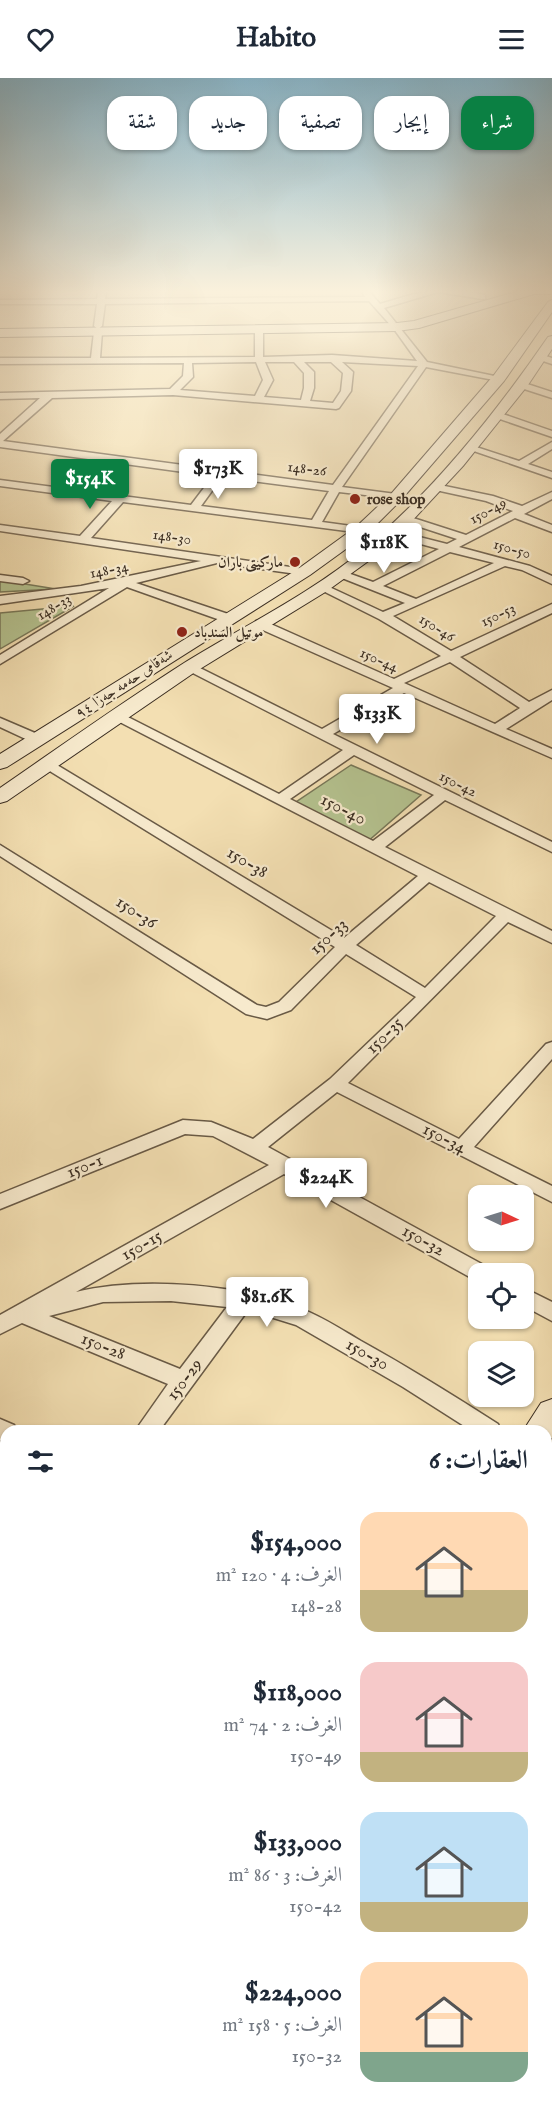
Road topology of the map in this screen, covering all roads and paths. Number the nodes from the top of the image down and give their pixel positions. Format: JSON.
{"nodes":[{"id":1,"x":181,"y":384,"type":"edge"},
{"id":2,"x":266,"y":384,"type":"edge"},
{"id":3,"x":309,"y":384,"type":"edge"},
{"id":4,"x":347,"y":384,"type":"edge"},
{"id":5,"x":410,"y":384,"type":"edge"},
{"id":6,"x":494,"y":384,"type":"edge"},
{"id":7,"x":521,"y":385,"type":"joint"},
{"id":8,"x":173,"y":392,"type":"junction"},
{"id":9,"x":552,"y":395,"type":"edge"},
{"id":10,"x":0,"y":396,"type":"edge"},
{"id":11,"x":48,"y":396,"type":"junction"},
{"id":12,"x":258,"y":400,"type":"junction"},
{"id":13,"x":304,"y":404,"type":"junction"},
{"id":14,"x":496,"y":415,"type":"junction"},
{"id":15,"x":552,"y":434,"type":"edge"},
{"id":16,"x":0,"y":439,"type":"edge"},
{"id":17,"x":0,"y":444,"type":"edge"},
{"id":18,"x":552,"y":445,"type":"edge"},
{"id":19,"x":470,"y":448,"type":"junction"},
{"id":20,"x":520,"y":464,"type":"junction"},
{"id":21,"x":220,"y":473,"type":"junction"},
{"id":22,"x":552,"y":475,"type":"edge"},
{"id":23,"x":0,"y":483,"type":"edge"},
{"id":24,"x":435,"y":487,"type":"junction"},
{"id":25,"x":336,"y":488,"type":"junction"},
{"id":26,"x":552,"y":495,"type":"edge"},
{"id":27,"x":396,"y":496,"type":"junction"},
{"id":28,"x":119,"y":500,"type":"junction"},
{"id":29,"x":193,"y":509,"type":"junction"},
{"id":30,"x":518,"y":512,"type":"junction"},
{"id":31,"x":406,"y":519,"type":"junction"},
{"id":32,"x":315,"y":524,"type":"junction"},
{"id":33,"x":0,"y":528,"type":"edge"},
{"id":34,"x":552,"y":529,"type":"edge"},
{"id":35,"x":362,"y":530,"type":"junction"},
{"id":36,"x":392,"y":533,"type":"junction"},
{"id":37,"x":468,"y":538,"type":"junction"},
{"id":38,"x":83,"y":540,"type":"junction"},
{"id":39,"x":342,"y":546,"type":"junction"},
{"id":40,"x":450,"y":548,"type":"junction"},
{"id":41,"x":368,"y":554,"type":"junction"},
{"id":42,"x":221,"y":559,"type":"junction"},
{"id":43,"x":505,"y":562,"type":"junction"},
{"id":44,"x":304,"y":572,"type":"junction"},
{"id":45,"x":341,"y":574,"type":"junction"},
{"id":46,"x":0,"y":578,"type":"edge"},
{"id":47,"x":23,"y":581,"type":"dead end"},
{"id":48,"x":552,"y":581,"type":"edge"},
{"id":49,"x":126,"y":583,"type":"junction"},
{"id":50,"x":374,"y":586,"type":"junction"},
{"id":51,"x":321,"y":587,"type":"junction"},
{"id":52,"x":0,"y":600,"type":"edge"},
{"id":53,"x":416,"y":603,"type":"junction"},
{"id":54,"x":552,"y":608,"type":"edge"},
{"id":55,"x":383,"y":616,"type":"junction"},
{"id":56,"x":227,"y":618,"type":"junction"},
{"id":57,"x":260,"y":624,"type":"junction"},
{"id":58,"x":450,"y":656,"type":"junction"},
{"id":59,"x":0,"y":660,"type":"edge"},
{"id":60,"x":189,"y":668,"type":"junction"},
{"id":61,"x":398,"y":686,"type":"junction"},
{"id":62,"x":552,"y":694,"type":"edge"},
{"id":63,"x":529,"y":708,"type":"junction"},
{"id":64,"x":117,"y":717,"type":"junction"},
{"id":65,"x":0,"y":722,"type":"edge"},
{"id":66,"x":496,"y":729,"type":"junction"},
{"id":67,"x":321,"y":735,"type":"junction"},
{"id":68,"x":37,"y":739,"type":"junction"},
{"id":69,"x":352,"y":750,"type":"junction"},
{"id":70,"x":552,"y":754,"type":"edge"},
{"id":71,"x":0,"y":763,"type":"edge"},
{"id":72,"x":47,"y":765,"type":"junction"},
{"id":73,"x":443,"y":795,"type":"junction"},
{"id":74,"x":0,"y":797,"type":"edge"},
{"id":75,"x":279,"y":800,"type":"junction"},
{"id":76,"x":375,"y":848,"type":"junction"},
{"id":77,"x":552,"y":848,"type":"edge"},
{"id":78,"x":0,"y":849,"type":"edge"},
{"id":79,"x":428,"y":875,"type":"junction"},
{"id":80,"x":506,"y":915,"type":"junction"},
{"id":81,"x":552,"y":938,"type":"edge"},
{"id":82,"x":345,"y":946,"type":"junction"},
{"id":83,"x":427,"y":996,"type":"junction"},
{"id":84,"x":252,"y":1010,"type":"joint"},
{"id":85,"x":552,"y":1048,"type":"edge"},
{"id":86,"x":336,"y":1084,"type":"junction"},
{"id":87,"x":170,"y":1132,"type":"joint"},
{"id":88,"x":254,"y":1148,"type":"junction"},
{"id":89,"x":462,"y":1148,"type":"junction"},
{"id":90,"x":284,"y":1165,"type":"junction"},
{"id":91,"x":552,"y":1195,"type":"edge"},
{"id":92,"x":0,"y":1202,"type":"edge"},
{"id":93,"x":468,"y":1266,"type":"edge"},
{"id":94,"x":244,"y":1300,"type":"junction"},
{"id":95,"x":534,"y":1302,"type":"edge"},
{"id":96,"x":552,"y":1312,"type":"edge"},
{"id":97,"x":22,"y":1314,"type":"junction"},
{"id":98,"x":0,"y":1325,"type":"edge"},
{"id":99,"x":184,"y":1381,"type":"junction"},
{"id":100,"x":151,"y":1425,"type":"edge"},
{"id":101,"x":481,"y":1425,"type":"edge"}],
"edges":[{"from":1,"to":8,"type":"street"},
{"from":2,"to":12,"type":"street"},
{"from":3,"to":13,"type":"street"},
{"from":4,"to":13,"type":"street"},
{"from":5,"to":25,"type":"street"},
{"from":6,"to":27,"type":"main road","name":"شەقامی حەمە جەزا ٩٤"},
{"from":7,"to":9,"type":"street"},
{"from":7,"to":14,"type":"main road","name":"شەقامی حەمە جەزا ٩٤"},
{"from":8,"to":11,"type":"street"},
{"from":8,"to":12,"type":"street"},
{"from":10,"to":11,"type":"street"},
{"from":11,"to":16,"type":"street"},
{"from":12,"to":13,"type":"street"},
{"from":14,"to":15,"type":"street"},
{"from":14,"to":19,"type":"main road","name":"شەقامی حەمە جەزا ٩٤"},
{"from":17,"to":21,"type":"street","name":"148-26"},
{"from":18,"to":20,"type":"street"},
{"from":19,"to":20,"type":"street"},
{"from":19,"to":24,"type":"main road","name":"شەقامی حەمە جەزا ٩٤"},
{"from":20,"to":22,"type":"street"},
{"from":21,"to":25,"type":"street","name":"148-26"},
{"from":21,"to":29,"type":"street"},
{"from":23,"to":28,"type":"street"},
{"from":24,"to":30,"type":"street"},
{"from":24,"to":31,"type":"main road","name":"شەقامی حەمە جەزا ٩٤"},
{"from":25,"to":27,"type":"street","name":"148-26"},
{"from":25,"to":32,"type":"street"},
{"from":26,"to":30,"type":"street","name":"150-49"},
{"from":27,"to":35,"type":"main road","name":"شەقامی حەمە جەزا ٩٤"},
{"from":28,"to":29,"type":"street"},
{"from":28,"to":38,"type":"street"},
{"from":29,"to":32,"type":"street"},
{"from":30,"to":34,"type":"street"},
{"from":30,"to":37,"type":"street","name":"150-49"},
{"from":31,"to":36,"type":"main road","name":"شەقامی حەمە جەزا ٩٤"},
{"from":31,"to":37,"type":"street"},
{"from":32,"to":35,"type":"street"},
{"from":33,"to":38,"type":"street","name":"148-30"},
{"from":35,"to":39,"type":"main road","name":"شەقامی حەمە جەزا ٩٤"},
{"from":36,"to":40,"type":"street","name":"150-50"},
{"from":36,"to":41,"type":"main road","name":"شەقامی حەمە جەزا ٩٤"},
{"from":37,"to":40,"type":"street","name":"150-49"},
{"from":38,"to":42,"type":"street","name":"148-30"},
{"from":39,"to":41,"type":"main road"},
{"from":39,"to":44,"type":"main road","name":"شەقامی حەمە جەزا ٩٤"},
{"from":40,"to":43,"type":"street","name":"150-50"},
{"from":40,"to":50,"type":"street","name":"150-49"},
{"from":41,"to":45,"type":"main road","name":"شەقامی حەمە جەزا ٩٤"},
{"from":42,"to":44,"type":"street","name":"148-30"},
{"from":42,"to":49,"type":"street","name":"148-34"},
{"from":43,"to":48,"type":"street","name":"150-50"},
{"from":43,"to":53,"type":"street"},
{"from":44,"to":56,"type":"main road","name":"شەقامی حەمە جەزا ٩٤"},
{"from":45,"to":50,"type":"street"},
{"from":45,"to":51,"type":"main road","name":"شەقامی حەمە جەزا ٩٤"},
{"from":46,"to":47,"type":"street"},
{"from":49,"to":52,"type":"street","name":"148-34"},
{"from":49,"to":56,"type":"street"},
{"from":49,"to":59,"type":"street","name":"148-33"},
{"from":50,"to":53,"type":"street"},
{"from":51,"to":55,"type":"street","name":"150-46"},
{"from":51,"to":57,"type":"main road","name":"شەقامی حەمە جەزا ٩٤"},
{"from":53,"to":55,"type":"street"},
{"from":54,"to":58,"type":"street","name":"150-53"},
{"from":55,"to":58,"type":"street","name":"150-46"},
{"from":56,"to":68,"type":"main road","name":"شەقامی حەمە جەزا ٩٤"},
{"from":57,"to":60,"type":"main road","name":"شەقامی حەمە جەزا ٩٤"},
{"from":57,"to":61,"type":"street","name":"150-44"},
{"from":58,"to":61,"type":"street","name":"150-53"},
{"from":58,"to":63,"type":"street","name":"150-46"},
{"from":60,"to":64,"type":"main road","name":"شەقامی حەمە جەزا ٩٤"},
{"from":60,"to":67,"type":"street","name":"150-42"},
{"from":61,"to":66,"type":"street","name":"150-44"},
{"from":61,"to":67,"type":"street","name":"150-53"},
{"from":62,"to":63,"type":"street"},
{"from":63,"to":66,"type":"street"},
{"from":64,"to":72,"type":"main road","name":"شەقامی حەمە جەزا ٩٤"},
{"from":64,"to":75,"type":"street","name":"150-40"},
{"from":65,"to":68,"type":"street"},
{"from":66,"to":70,"type":"street","name":"150-44"},
{"from":67,"to":69,"type":"street","name":"150-42"},
{"from":68,"to":71,"type":"main road","name":"شەقامی حەمە جەزا ٩٤"},
{"from":69,"to":73,"type":"street","name":"150-42"},
{"from":69,"to":75,"type":"street"},
{"from":72,"to":74,"type":"main road","name":"شەقامی حەمە جەزا ٩٤"},
{"from":72,"to":82,"type":"street","name":"150-38"},
{"from":73,"to":76,"type":"street"},
{"from":73,"to":77,"type":"street","name":"150-42"},
{"from":75,"to":76,"type":"street","name":"150-40"},
{"from":76,"to":79,"type":"street","name":"150-40"},
{"from":78,"to":84,"type":"street","name":"150-36"},
{"from":79,"to":80,"type":"street","name":"150-40"},
{"from":79,"to":82,"type":"street","name":"150-33"},
{"from":80,"to":81,"type":"street","name":"150-40"},
{"from":80,"to":83,"type":"street","name":"150-35"},
{"from":82,"to":83,"type":"street","name":"150-38"},
{"from":82,"to":84,"type":"street","name":"150-33"},
{"from":83,"to":86,"type":"street","name":"150-35"},
{"from":85,"to":89,"type":"street"},
{"from":86,"to":88,"type":"street","name":"150-35"},
{"from":86,"to":89,"type":"street","name":"150-34"},
{"from":87,"to":88,"type":"street","name":"150-32"},
{"from":87,"to":92,"type":"street","name":"150-1"},
{"from":88,"to":90,"type":"street","name":"150-32"},
{"from":89,"to":91,"type":"street","name":"150-34"},
{"from":90,"to":93,"type":"street","name":"150-32"},
{"from":90,"to":97,"type":"street","name":"150-15"},
{"from":94,"to":97,"type":"street","name":"150-30"},
{"from":94,"to":99,"type":"street","name":"150-29"},
{"from":94,"to":101,"type":"street","name":"150-30"},
{"from":95,"to":96,"type":"street"},
{"from":97,"to":98,"type":"street","name":"150-15"},
{"from":97,"to":99,"type":"street","name":"150-28"},
{"from":99,"to":100,"type":"street","name":"150-29"}]}
